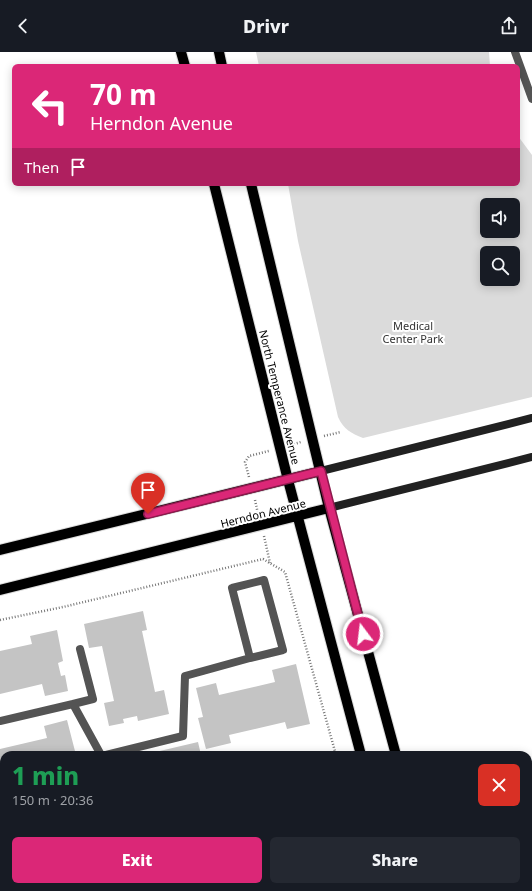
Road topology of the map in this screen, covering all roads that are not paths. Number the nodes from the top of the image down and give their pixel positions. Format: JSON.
{"nodes":[{"id":1,"x":182,"y":52,"type":"edge"},
{"id":2,"x":219,"y":52,"type":"edge"},
{"id":3,"x":516,"y":52,"type":"edge"},
{"id":4,"x":185,"y":64,"type":"edge"},
{"id":5,"x":222,"y":64,"type":"edge"},
{"id":6,"x":532,"y":99,"type":"edge"},
{"id":7,"x":214,"y":186,"type":"edge"},
{"id":8,"x":251,"y":186,"type":"edge"},
{"id":9,"x":532,"y":418,"type":"edge"},
{"id":10,"x":532,"y":457,"type":"edge"},
{"id":11,"x":321,"y":471,"type":"junction"},
{"id":12,"x":288,"y":480,"type":"junction"},
{"id":13,"x":329,"y":508,"type":"junction"},
{"id":14,"x":297,"y":516,"type":"junction"},
{"id":15,"x":0,"y":550,"type":"edge"},
{"id":16,"x":0,"y":590,"type":"edge"},
{"id":17,"x":80,"y":649,"type":"dead end"},
{"id":18,"x":250,"y":658,"type":"junction"},
{"id":19,"x":73,"y":704,"type":"junction"},
{"id":20,"x":0,"y":721,"type":"edge"},
{"id":21,"x":99,"y":751,"type":"edge"},
{"id":22,"x":122,"y":751,"type":"edge"},
{"id":23,"x":360,"y":751,"type":"edge"},
{"id":24,"x":395,"y":751,"type":"edge"}],
"edges":[{"from":1,"to":4,"type":"main road"},
{"from":2,"to":5,"type":"main road"},
{"from":3,"to":6,"type":"street"},
{"from":7,"to":12,"type":"main road","name":"North Temperance Avenue"},
{"from":8,"to":11,"type":"main road","name":"North Temperance Avenue"},
{"from":9,"to":11,"type":"main road"},
{"from":10,"to":13,"type":"main road","name":"Herndon Avenue"},
{"from":11,"to":12,"type":"main road"},
{"from":11,"to":13,"type":"main road","name":"North Temperance Avenue"},
{"from":12,"to":14,"type":"main road","name":"North Temperance Avenue"},
{"from":12,"to":15,"type":"main road"},
{"from":13,"to":14,"type":"main road","name":"Herndon Avenue"},
{"from":13,"to":24,"type":"main road","name":"North Temperance Avenue"},
{"from":14,"to":16,"type":"main road","name":"Herndon Avenue"},
{"from":14,"to":23,"type":"main road","name":"North Temperance Avenue"},
{"from":17,"to":19,"type":"street"},
{"from":18,"to":18,"type":"street"},
{"from":18,"to":22,"type":"street"},
{"from":19,"to":20,"type":"street"},
{"from":19,"to":21,"type":"street"}]}
